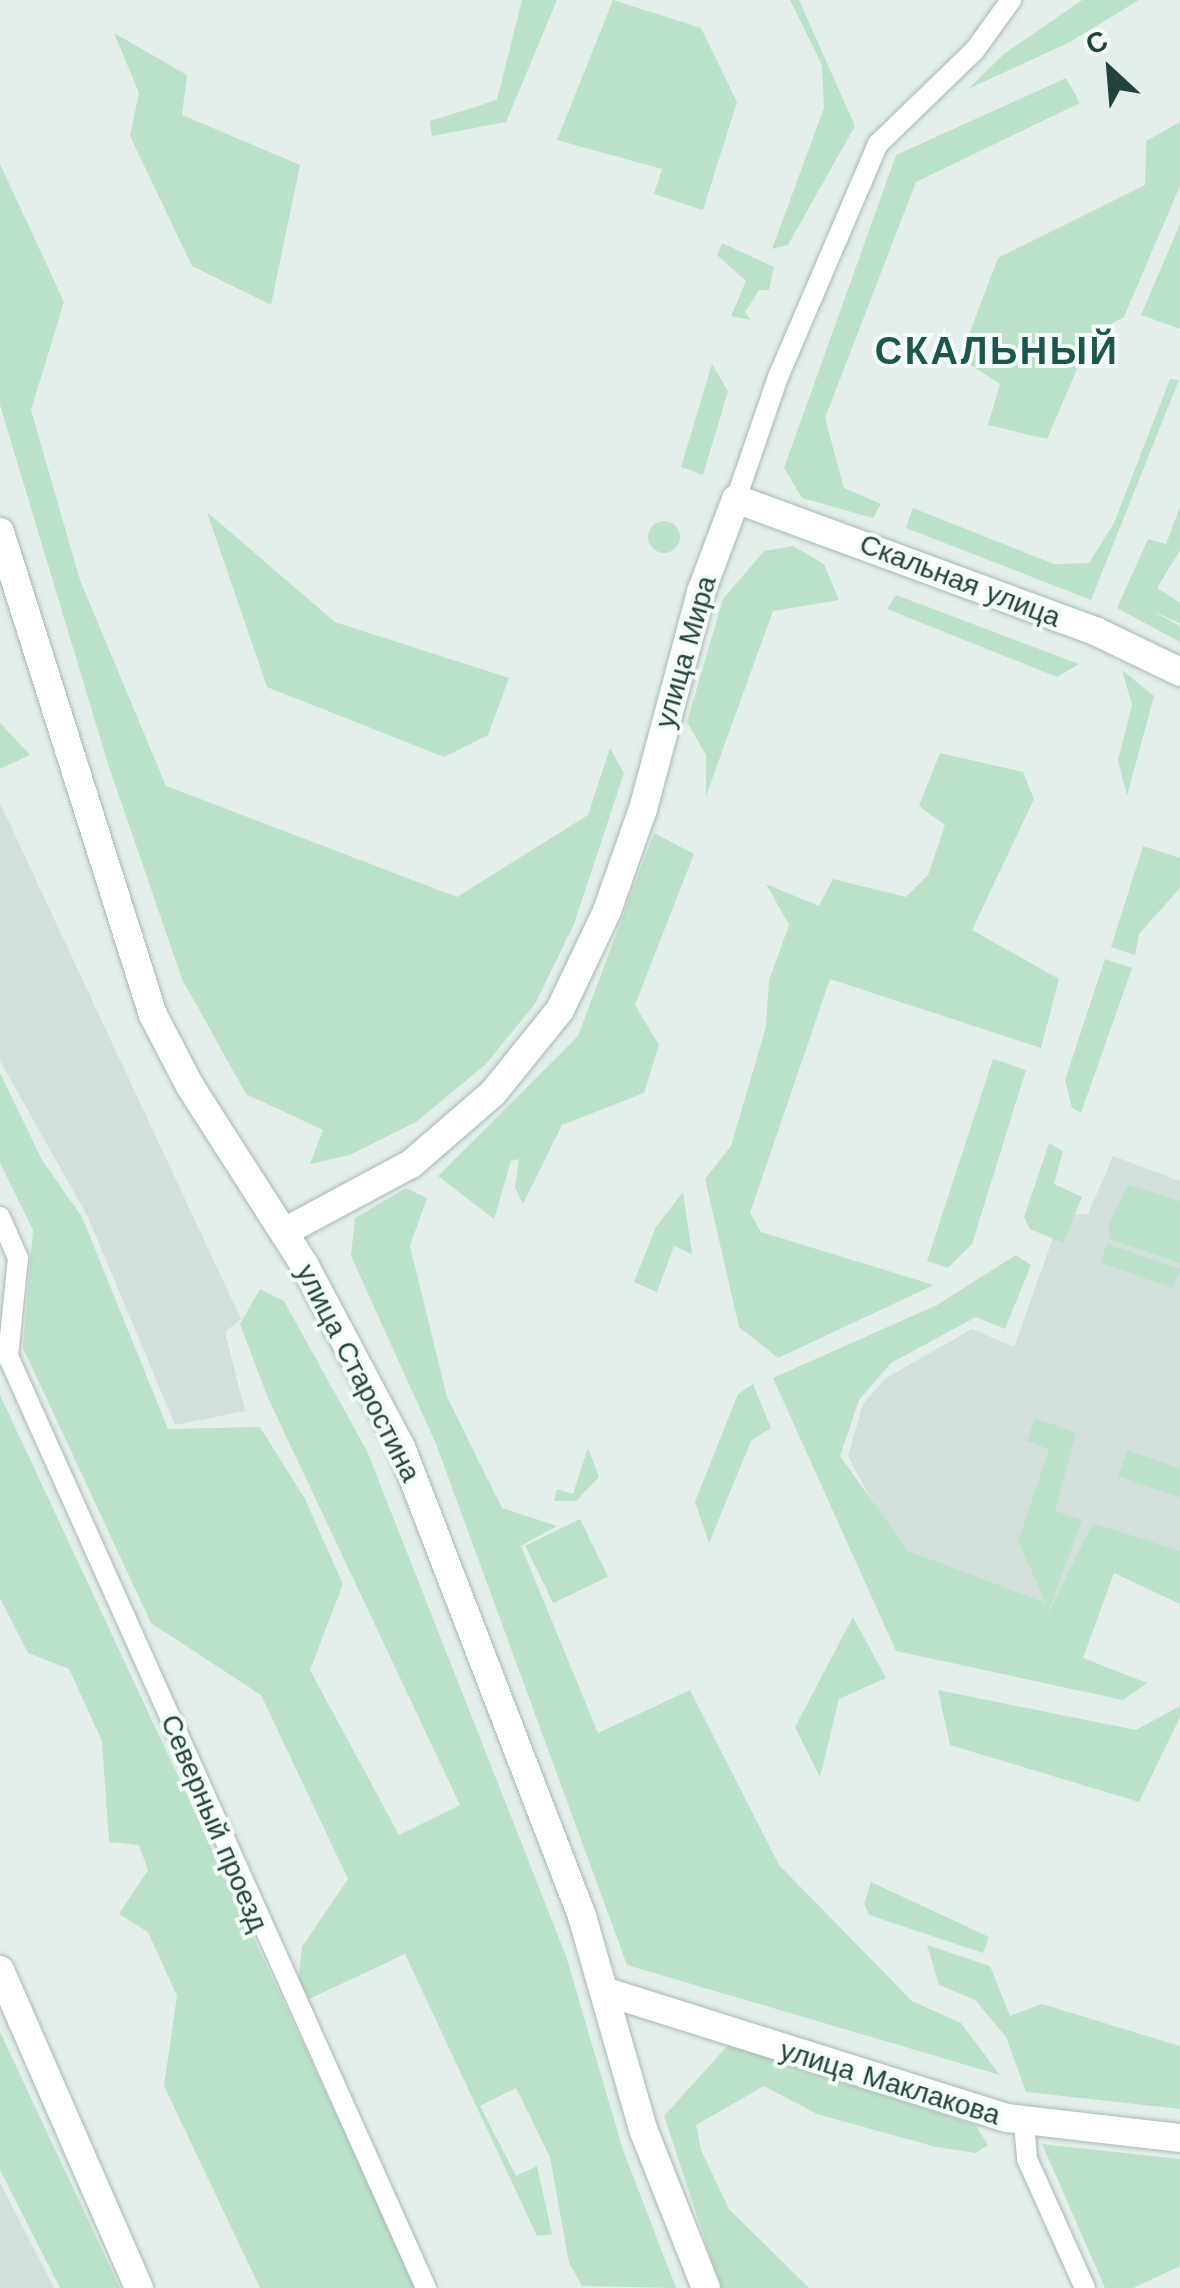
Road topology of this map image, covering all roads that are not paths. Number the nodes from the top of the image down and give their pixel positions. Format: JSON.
{"nodes":[{"id":1,"x":1010,"y":0,"type":"edge"},
{"id":2,"x":736,"y":499,"type":"junction"},
{"id":3,"x":0,"y":532,"type":"edge"},
{"id":4,"x":1180,"y":672,"type":"edge"},
{"id":5,"x":0,"y":1216,"type":"edge"},
{"id":6,"x":284,"y":1232,"type":"junction"},
{"id":7,"x":4,"y":1351,"type":"edge"},
{"id":8,"x":0,"y":1970,"type":"edge"},
{"id":9,"x":607,"y":1992,"type":"junction"},
{"id":10,"x":1024,"y":2122,"type":"junction"},
{"id":11,"x":1180,"y":2138,"type":"edge"},
{"id":12,"x":139,"y":2288,"type":"edge"},
{"id":13,"x":426,"y":2288,"type":"edge"},
{"id":14,"x":706,"y":2288,"type":"edge"},
{"id":15,"x":1086,"y":2288,"type":"edge"}],
"edges":[{"from":1,"to":2,"type":"street","name":"улица Мира"},
{"from":2,"to":4,"type":"street","name":"Скальная улица"},
{"from":2,"to":6,"type":"street","name":"улица Мира"},
{"from":3,"to":6,"type":"street","name":"улица Старостина"},
{"from":5,"to":7,"type":"street","name":"Северный проезд"},
{"from":6,"to":9,"type":"street","name":"улица Старостина"},
{"from":7,"to":13,"type":"street","name":"Северный проезд"},
{"from":8,"to":12,"type":"street"},
{"from":9,"to":10,"type":"street","name":"улица Маклакова"},
{"from":9,"to":14,"type":"street","name":"улица Старостина"},
{"from":10,"to":11,"type":"street","name":"улица Маклакова"},
{"from":10,"to":15,"type":"street"}]}
